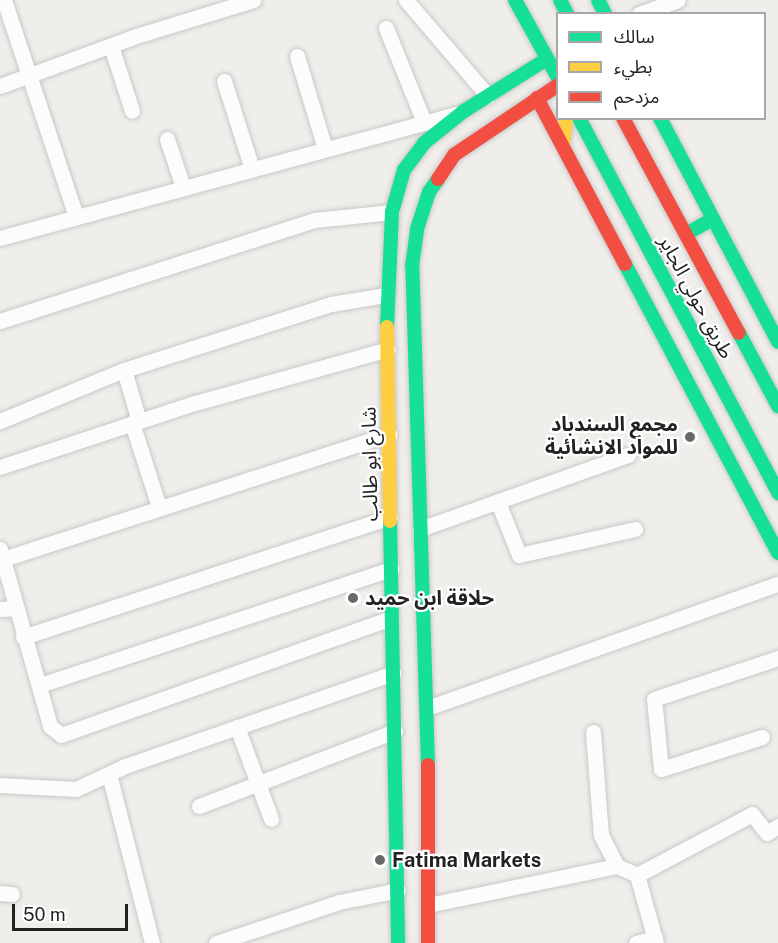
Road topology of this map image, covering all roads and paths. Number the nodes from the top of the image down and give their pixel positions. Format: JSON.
{"nodes":[{"id":1,"x":4,"y":0,"type":"edge"},
{"id":2,"x":253,"y":0,"type":"edge"},
{"id":3,"x":406,"y":0,"type":"edge"},
{"id":4,"x":515,"y":0,"type":"edge"},
{"id":5,"x":678,"y":0,"type":"edge"},
{"id":6,"x":645,"y":12,"type":"edge"},
{"id":7,"x":386,"y":28,"type":"dead end"},
{"id":8,"x":111,"y":46,"type":"junction"},
{"id":9,"x":297,"y":56,"type":"dead end"},
{"id":10,"x":547,"y":59,"type":"junction"},
{"id":11,"x":556,"y":75,"type":"edge"},
{"id":12,"x":29,"y":76,"type":"junction"},
{"id":13,"x":224,"y":81,"type":"dead end"},
{"id":14,"x":0,"y":86,"type":"edge"},
{"id":15,"x":556,"y":86,"type":"edge"},
{"id":16,"x":493,"y":92,"type":"junction"},
{"id":17,"x":537,"y":98,"type":"junction"},
{"id":18,"x":132,"y":111,"type":"dead end"},
{"id":19,"x":464,"y":111,"type":"junction"},
{"id":20,"x":513,"y":113,"type":"junction"},
{"id":21,"x":566,"y":120,"type":"edge"},
{"id":22,"x":580,"y":120,"type":"edge"},
{"id":23,"x":624,"y":120,"type":"edge"},
{"id":24,"x":661,"y":120,"type":"edge"},
{"id":25,"x":424,"y":122,"type":"junction"},
{"id":26,"x":166,"y":139,"type":"dead end"},
{"id":27,"x":563,"y":146,"type":"junction"},
{"id":28,"x":325,"y":149,"type":"junction"},
{"id":29,"x":252,"y":169,"type":"junction"},
{"id":30,"x":183,"y":188,"type":"junction"},
{"id":31,"x":392,"y":212,"type":"junction"},
{"id":32,"x":76,"y":216,"type":"junction"},
{"id":33,"x":713,"y":219,"type":"junction"},
{"id":34,"x":686,"y":234,"type":"junction"},
{"id":35,"x":0,"y":238,"type":"edge"},
{"id":36,"x":386,"y":295,"type":"junction"},
{"id":37,"x":0,"y":321,"type":"edge"},
{"id":38,"x":778,"y":342,"type":"edge"},
{"id":39,"x":388,"y":349,"type":"junction"},
{"id":40,"x":124,"y":370,"type":"junction"},
{"id":41,"x":778,"y":406,"type":"edge"},
{"id":42,"x":0,"y":421,"type":"edge"},
{"id":43,"x":135,"y":422,"type":"junction"},
{"id":44,"x":389,"y":434,"type":"junction"},
{"id":45,"x":628,"y":455,"type":"dead end"},
{"id":46,"x":0,"y":467,"type":"edge"},
{"id":47,"x":778,"y":493,"type":"edge"},
{"id":48,"x":498,"y":502,"type":"junction"},
{"id":49,"x":159,"y":507,"type":"junction"},
{"id":50,"x":390,"y":517,"type":"junction"},
{"id":51,"x":635,"y":529,"type":"dead end"},
{"id":52,"x":420,"y":530,"type":"junction"},
{"id":53,"x":778,"y":553,"type":"edge"},
{"id":54,"x":2,"y":554,"type":"edge"},
{"id":55,"x":391,"y":569,"type":"junction"},
{"id":56,"x":778,"y":584,"type":"edge"},
{"id":57,"x":16,"y":608,"type":"junction"},
{"id":58,"x":0,"y":609,"type":"edge"},
{"id":59,"x":391,"y":618,"type":"junction"},
{"id":60,"x":23,"y":637,"type":"junction"},
{"id":61,"x":778,"y":658,"type":"edge"},
{"id":62,"x":393,"y":673,"type":"junction"},
{"id":63,"x":40,"y":685,"type":"junction"},
{"id":64,"x":427,"y":708,"type":"junction"},
{"id":65,"x":237,"y":727,"type":"junction"},
{"id":66,"x":395,"y":731,"type":"junction"},
{"id":67,"x":593,"y":732,"type":"dead end"},
{"id":68,"x":762,"y":737,"type":"dead end"},
{"id":69,"x":109,"y":774,"type":"junction"},
{"id":70,"x":258,"y":784,"type":"junction"},
{"id":71,"x":0,"y":785,"type":"edge"},
{"id":72,"x":199,"y":806,"type":"dead end"},
{"id":73,"x":271,"y":819,"type":"dead end"},
{"id":74,"x":778,"y":826,"type":"edge"},
{"id":75,"x":617,"y":866,"type":"junction"},
{"id":76,"x":637,"y":875,"type":"junction"},
{"id":77,"x":398,"y":890,"type":"junction"},
{"id":78,"x":428,"y":905,"type":"junction"},
{"id":79,"x":656,"y":940,"type":"edge"},
{"id":80,"x":152,"y":943,"type":"edge"},
{"id":81,"x":216,"y":943,"type":"edge"},
{"id":82,"x":399,"y":943,"type":"edge"},
{"id":83,"x":428,"y":943,"type":"edge"},
{"id":84,"x":636,"y":943,"type":"edge"}],
"edges":[{"from":1,"to":12,"type":"street"},
{"from":2,"to":8,"type":"street"},
{"from":3,"to":16,"type":"street"},
{"from":4,"to":10,"type":"main road"},
{"from":5,"to":6,"type":"street"},
{"from":7,"to":25,"type":"street"},
{"from":8,"to":12,"type":"street"},
{"from":8,"to":18,"type":"street"},
{"from":9,"to":28,"type":"street"},
{"from":10,"to":11,"type":"main road"},
{"from":10,"to":16,"type":"main road","name":"شارع ابو طالب"},
{"from":12,"to":14,"type":"street"},
{"from":12,"to":32,"type":"street"},
{"from":13,"to":29,"type":"street"},
{"from":15,"to":17,"type":"main road"},
{"from":16,"to":19,"type":"main road","name":"شارع ابو طالب"},
{"from":16,"to":20,"type":"main road"},
{"from":17,"to":20,"type":"main road"},
{"from":17,"to":27,"type":"main road"},
{"from":19,"to":25,"type":"street"},
{"from":19,"to":31,"type":"main road","name":"شارع ابو طالب"},
{"from":20,"to":52,"type":"main road"},
{"from":21,"to":27,"type":"main road"},
{"from":22,"to":47,"type":"main road","name":"طريق حولي الجاير"},
{"from":23,"to":34,"type":"main road","name":"طريق حولي الجاير"},
{"from":24,"to":33,"type":"main road"},
{"from":25,"to":28,"type":"street"},
{"from":26,"to":30,"type":"street"},
{"from":27,"to":53,"type":"main road"},
{"from":28,"to":29,"type":"street"},
{"from":29,"to":30,"type":"street"},
{"from":30,"to":32,"type":"street"},
{"from":31,"to":36,"type":"main road","name":"شارع ابو طالب"},
{"from":31,"to":37,"type":"street"},
{"from":32,"to":35,"type":"street"},
{"from":33,"to":34,"type":"main road"},
{"from":33,"to":38,"type":"main road"},
{"from":34,"to":41,"type":"main road","name":"طريق حولي الجاير"},
{"from":36,"to":39,"type":"main road","name":"شارع ابو طالب"},
{"from":36,"to":40,"type":"street"},
{"from":39,"to":43,"type":"street"},
{"from":39,"to":44,"type":"main road","name":"شارع ابو طالب"},
{"from":40,"to":42,"type":"street"},
{"from":40,"to":43,"type":"street"},
{"from":43,"to":46,"type":"street"},
{"from":43,"to":49,"type":"street"},
{"from":44,"to":49,"type":"street"},
{"from":44,"to":50,"type":"main road","name":"شارع ابو طالب"},
{"from":45,"to":48,"type":"street"},
{"from":48,"to":51,"type":"street"},
{"from":48,"to":52,"type":"street"},
{"from":49,"to":54,"type":"street"},
{"from":50,"to":55,"type":"main road","name":"شارع ابو طالب"},
{"from":50,"to":60,"type":"street"},
{"from":52,"to":64,"type":"main road"},
{"from":54,"to":57,"type":"street"},
{"from":55,"to":59,"type":"main road","name":"شارع ابو طالب"},
{"from":55,"to":63,"type":"street"},
{"from":56,"to":64,"type":"street"},
{"from":57,"to":58,"type":"street"},
{"from":57,"to":60,"type":"street"},
{"from":59,"to":62,"type":"main road","name":"شارع ابو طالب"},
{"from":59,"to":63,"type":"street"},
{"from":60,"to":63,"type":"street"},
{"from":61,"to":68,"type":"street"},
{"from":62,"to":65,"type":"street"},
{"from":62,"to":66,"type":"main road","name":"شارع ابو طالب"},
{"from":64,"to":78,"type":"main road"},
{"from":65,"to":69,"type":"street"},
{"from":65,"to":70,"type":"street"},
{"from":66,"to":70,"type":"street"},
{"from":66,"to":77,"type":"main road","name":"شارع ابو طالب"},
{"from":67,"to":75,"type":"street"},
{"from":69,"to":71,"type":"street"},
{"from":69,"to":80,"type":"street"},
{"from":70,"to":72,"type":"street"},
{"from":70,"to":73,"type":"street"},
{"from":74,"to":76,"type":"street"},
{"from":75,"to":76,"type":"street"},
{"from":75,"to":78,"type":"street"},
{"from":76,"to":79,"type":"street"},
{"from":77,"to":81,"type":"street"},
{"from":77,"to":82,"type":"main road","name":"شارع ابو طالب"},
{"from":78,"to":83,"type":"main road"},
{"from":79,"to":84,"type":"street"}]}
